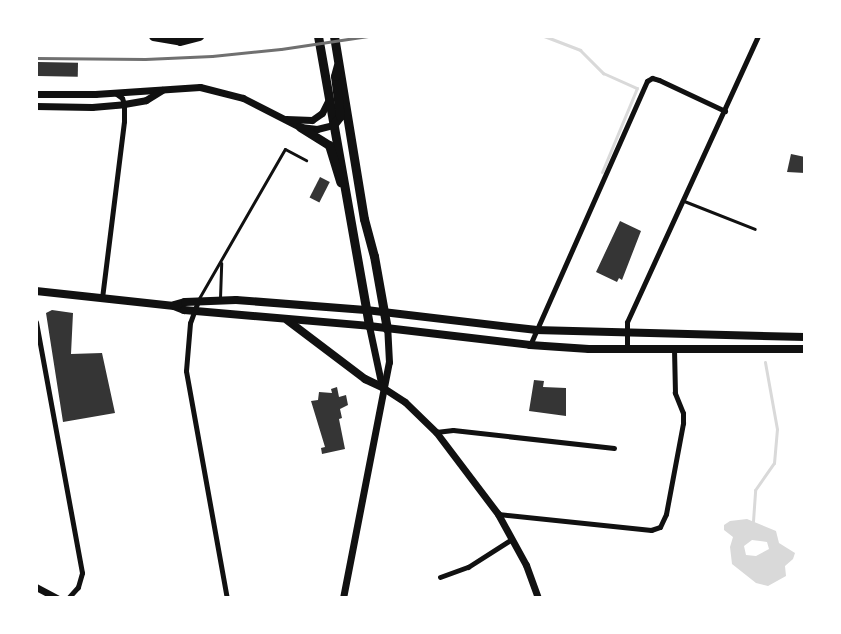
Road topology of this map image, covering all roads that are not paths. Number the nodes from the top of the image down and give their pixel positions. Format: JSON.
{"nodes":[{"id":1,"x":153,"y":36,"type":"edge"},
{"id":2,"x":199,"y":36,"type":"edge"},
{"id":3,"x":318,"y":36,"type":"edge"},
{"id":4,"x":334,"y":36,"type":"edge"},
{"id":5,"x":759,"y":36,"type":"edge"},
{"id":6,"x":339,"y":62,"type":"junction"},
{"id":7,"x":164,"y":88,"type":"junction"},
{"id":8,"x":115,"y":93,"type":"junction"},
{"id":9,"x":36,"y":94,"type":"edge"},
{"id":10,"x":328,"y":101,"type":"junction"},
{"id":11,"x":124,"y":104,"type":"junction"},
{"id":12,"x":36,"y":106,"type":"edge"},
{"id":13,"x":725,"y":111,"type":"junction"},
{"id":14,"x":286,"y":119,"type":"junction"},
{"id":15,"x":333,"y":125,"type":"junction"},
{"id":16,"x":300,"y":127,"type":"junction"},
{"id":17,"x":306,"y":160,"type":"dead end"},
{"id":18,"x":346,"y":195,"type":"junction"},
{"id":19,"x":684,"y":201,"type":"junction"},
{"id":20,"x":755,"y":229,"type":"dead end"},
{"id":21,"x":221,"y":261,"type":"junction"},
{"id":22,"x":36,"y":291,"type":"edge"},
{"id":23,"x":102,"y":298,"type":"junction"},
{"id":24,"x":220,"y":300,"type":"junction"},
{"id":25,"x":198,"y":301,"type":"junction"},
{"id":26,"x":174,"y":306,"type":"junction"},
{"id":27,"x":366,"y":310,"type":"junction"},
{"id":28,"x":194,"y":311,"type":"junction"},
{"id":29,"x":384,"y":313,"type":"junction"},
{"id":30,"x":286,"y":319,"type":"junction"},
{"id":31,"x":36,"y":322,"type":"edge"},
{"id":32,"x":369,"y":326,"type":"junction"},
{"id":33,"x":387,"y":329,"type":"junction"},
{"id":34,"x":535,"y":330,"type":"junction"},
{"id":35,"x":627,"y":333,"type":"junction"},
{"id":36,"x":805,"y":337,"type":"edge"},
{"id":37,"x":38,"y":343,"type":"edge"},
{"id":38,"x":530,"y":345,"type":"junction"},
{"id":39,"x":627,"y":349,"type":"junction"},
{"id":40,"x":674,"y":349,"type":"junction"},
{"id":41,"x":805,"y":349,"type":"edge"},
{"id":42,"x":382,"y":387,"type":"junction"},
{"id":43,"x":436,"y":432,"type":"junction"},
{"id":44,"x":614,"y":448,"type":"dead end"},
{"id":45,"x":498,"y":514,"type":"junction"},
{"id":46,"x":512,"y":539,"type":"junction"},
{"id":47,"x":440,"y":577,"type":"dead end"},
{"id":48,"x":36,"y":587,"type":"edge"},
{"id":49,"x":57,"y":598,"type":"edge"},
{"id":50,"x":68,"y":598,"type":"edge"},
{"id":51,"x":227,"y":598,"type":"edge"},
{"id":52,"x":342,"y":598,"type":"edge"},
{"id":53,"x":538,"y":598,"type":"edge"}],
"edges":[{"from":1,"to":2,"type":"main road"},
{"from":3,"to":10,"type":"main road"},
{"from":4,"to":6,"type":"main road"},
{"from":5,"to":13,"type":"street"},
{"from":6,"to":15,"type":"main road"},
{"from":6,"to":29,"type":"main road"},
{"from":7,"to":8,"type":"street"},
{"from":7,"to":11,"type":"street"},
{"from":7,"to":14,"type":"street"},
{"from":8,"to":9,"type":"street"},
{"from":8,"to":11,"type":"street"},
{"from":10,"to":14,"type":"street"},
{"from":10,"to":15,"type":"main road"},
{"from":11,"to":12,"type":"street"},
{"from":11,"to":23,"type":"street"},
{"from":13,"to":19,"type":"street"},
{"from":13,"to":34,"type":"street"},
{"from":14,"to":16,"type":"street"},
{"from":15,"to":16,"type":"street"},
{"from":15,"to":18,"type":"main road"},
{"from":16,"to":18,"type":"main road"},
{"from":17,"to":21,"type":"lane"},
{"from":18,"to":27,"type":"main road"},
{"from":19,"to":20,"type":"lane"},
{"from":19,"to":35,"type":"street"},
{"from":21,"to":24,"type":"lane"},
{"from":21,"to":25,"type":"lane"},
{"from":22,"to":23,"type":"main road"},
{"from":23,"to":26,"type":"main road"},
{"from":24,"to":25,"type":"main road"},
{"from":24,"to":27,"type":"main road"},
{"from":25,"to":26,"type":"main road"},
{"from":25,"to":28,"type":"street"},
{"from":26,"to":28,"type":"main road"},
{"from":27,"to":29,"type":"main road"},
{"from":27,"to":32,"type":"main road"},
{"from":28,"to":30,"type":"main road"},
{"from":28,"to":51,"type":"street"},
{"from":29,"to":33,"type":"main road"},
{"from":29,"to":34,"type":"main road"},
{"from":30,"to":32,"type":"main road"},
{"from":30,"to":42,"type":"main road"},
{"from":31,"to":37,"type":"street"},
{"from":32,"to":33,"type":"main road"},
{"from":32,"to":42,"type":"street"},
{"from":33,"to":38,"type":"main road"},
{"from":33,"to":42,"type":"street"},
{"from":34,"to":35,"type":"main road"},
{"from":34,"to":38,"type":"street"},
{"from":35,"to":36,"type":"main road"},
{"from":35,"to":39,"type":"street"},
{"from":37,"to":50,"type":"street"},
{"from":38,"to":39,"type":"main road"},
{"from":39,"to":40,"type":"main road"},
{"from":40,"to":41,"type":"main road"},
{"from":40,"to":45,"type":"street"},
{"from":42,"to":43,"type":"street"},
{"from":42,"to":52,"type":"street"},
{"from":43,"to":44,"type":"street"},
{"from":43,"to":45,"type":"street"},
{"from":45,"to":46,"type":"street"},
{"from":46,"to":47,"type":"street"},
{"from":46,"to":53,"type":"street"},
{"from":48,"to":49,"type":"street"}]}
